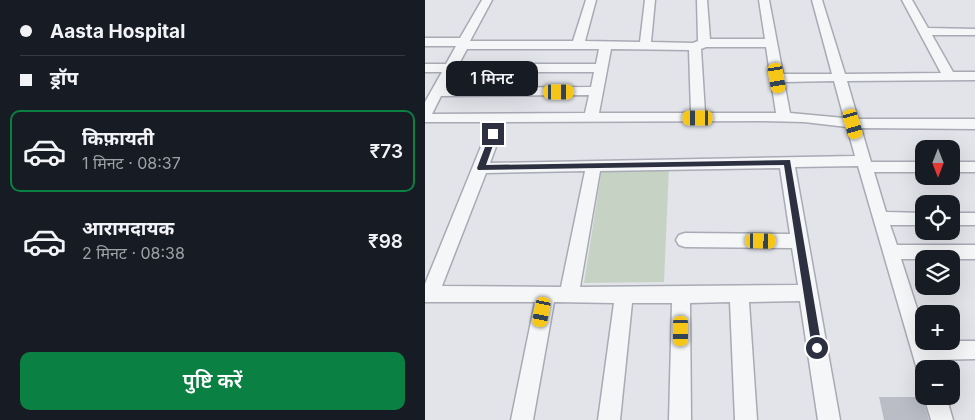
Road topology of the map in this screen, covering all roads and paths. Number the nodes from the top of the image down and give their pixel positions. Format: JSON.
{"nodes":[{"id":1,"x":470,"y":0,"type":"edge"},
{"id":2,"x":487,"y":0,"type":"edge"},
{"id":3,"x":591,"y":0,"type":"edge"},
{"id":4,"x":650,"y":0,"type":"edge"},
{"id":5,"x":702,"y":0,"type":"edge"},
{"id":6,"x":764,"y":0,"type":"edge"},
{"id":7,"x":817,"y":0,"type":"edge"},
{"id":8,"x":907,"y":0,"type":"edge"},
{"id":9,"x":924,"y":31,"type":"junction"},
{"id":10,"x":975,"y":32,"type":"edge"},
{"id":11,"x":425,"y":42,"type":"edge"},
{"id":12,"x":463,"y":43,"type":"junction"},
{"id":13,"x":771,"y":43,"type":"junction"},
{"id":14,"x":518,"y":45,"type":"junction"},
{"id":15,"x":578,"y":45,"type":"junction"},
{"id":16,"x":606,"y":45,"type":"junction"},
{"id":17,"x":699,"y":45,"type":"junction"},
{"id":18,"x":645,"y":46,"type":"junction"},
{"id":19,"x":425,"y":68,"type":"edge"},
{"id":20,"x":449,"y":68,"type":"junction"},
{"id":21,"x":510,"y":68,"type":"junction"},
{"id":22,"x":601,"y":68,"type":"junction"},
{"id":23,"x":949,"y":76,"type":"junction"},
{"id":24,"x":975,"y":76,"type":"edge"},
{"id":25,"x":840,"y":77,"type":"junction"},
{"id":26,"x":777,"y":78,"type":"junction"},
{"id":27,"x":597,"y":91,"type":"junction"},
{"id":28,"x":437,"y":92,"type":"junction"},
{"id":29,"x":502,"y":92,"type":"junction"},
{"id":30,"x":425,"y":114,"type":"edge"},
{"id":31,"x":784,"y":117,"type":"junction"},
{"id":32,"x":425,"y":118,"type":"edge"},
{"id":33,"x":500,"y":118,"type":"junction"},
{"id":34,"x":591,"y":118,"type":"junction"},
{"id":35,"x":698,"y":118,"type":"junction"},
{"id":36,"x":853,"y":124,"type":"junction"},
{"id":37,"x":975,"y":124,"type":"edge"},
{"id":38,"x":787,"y":162,"type":"junction"},
{"id":39,"x":865,"y":164,"type":"junction"},
{"id":40,"x":594,"y":165,"type":"junction"},
{"id":41,"x":915,"y":167,"type":"edge"},
{"id":42,"x":960,"y":167,"type":"edge"},
{"id":43,"x":975,"y":167,"type":"edge"},
{"id":44,"x":481,"y":168,"type":"junction"},
{"id":45,"x":880,"y":218,"type":"junction"},
{"id":46,"x":915,"y":219,"type":"edge"},
{"id":47,"x":960,"y":219,"type":"edge"},
{"id":48,"x":975,"y":219,"type":"edge"},
{"id":49,"x":685,"y":240,"type":"dead end"},
{"id":50,"x":799,"y":242,"type":"junction"},
{"id":51,"x":891,"y":252,"type":"junction"},
{"id":52,"x":975,"y":252,"type":"edge"},
{"id":53,"x":808,"y":293,"type":"junction"},
{"id":54,"x":427,"y":294,"type":"edge"},
{"id":55,"x":546,"y":294,"type":"junction"},
{"id":56,"x":569,"y":294,"type":"junction"},
{"id":57,"x":739,"y":294,"type":"junction"},
{"id":58,"x":624,"y":295,"type":"junction"},
{"id":59,"x":681,"y":295,"type":"junction"},
{"id":60,"x":975,"y":350,"type":"edge"},
{"id":61,"x":923,"y":360,"type":"edge"},
{"id":62,"x":938,"y":405,"type":"edge"},
{"id":63,"x":522,"y":420,"type":"edge"},
{"id":64,"x":609,"y":420,"type":"edge"},
{"id":65,"x":680,"y":420,"type":"edge"},
{"id":66,"x":746,"y":420,"type":"edge"},
{"id":67,"x":829,"y":420,"type":"edge"},
{"id":68,"x":942,"y":420,"type":"edge"}],
"edges":[{"from":1,"to":2,"type":"street"},
{"from":2,"to":12,"type":"street"},
{"from":3,"to":15,"type":"street"},
{"from":4,"to":18,"type":"street"},
{"from":5,"to":17,"type":"street"},
{"from":6,"to":13,"type":"street"},
{"from":7,"to":25,"type":"street"},
{"from":8,"to":9,"type":"street"},
{"from":9,"to":10,"type":"street"},
{"from":9,"to":23,"type":"street"},
{"from":11,"to":12,"type":"street"},
{"from":12,"to":14,"type":"street"},
{"from":12,"to":20,"type":"street"},
{"from":13,"to":17,"type":"street"},
{"from":13,"to":26,"type":"street"},
{"from":14,"to":15,"type":"street"},
{"from":14,"to":21,"type":"street"},
{"from":15,"to":16,"type":"street"},
{"from":16,"to":18,"type":"street"},
{"from":16,"to":22,"type":"street"},
{"from":17,"to":18,"type":"street"},
{"from":17,"to":35,"type":"street"},
{"from":19,"to":20,"type":"street"},
{"from":20,"to":28,"type":"street"},
{"from":21,"to":22,"type":"street"},
{"from":21,"to":29,"type":"street"},
{"from":22,"to":27,"type":"street"},
{"from":23,"to":24,"type":"street"},
{"from":23,"to":25,"type":"street"},
{"from":25,"to":26,"type":"street"},
{"from":25,"to":36,"type":"street"},
{"from":26,"to":31,"type":"street"},
{"from":27,"to":29,"type":"street"},
{"from":27,"to":34,"type":"street"},
{"from":28,"to":29,"type":"street"},
{"from":28,"to":30,"type":"street"},
{"from":31,"to":35,"type":"street"},
{"from":31,"to":36,"type":"street"},
{"from":32,"to":33,"type":"street"},
{"from":33,"to":34,"type":"street"},
{"from":33,"to":44,"type":"street"},
{"from":34,"to":35,"type":"street"},
{"from":36,"to":37,"type":"street"},
{"from":36,"to":39,"type":"street"},
{"from":38,"to":39,"type":"street"},
{"from":38,"to":40,"type":"street"},
{"from":38,"to":50,"type":"street"},
{"from":39,"to":41,"type":"street"},
{"from":39,"to":45,"type":"street"},
{"from":40,"to":44,"type":"street"},
{"from":40,"to":56,"type":"street"},
{"from":42,"to":43,"type":"street"},
{"from":44,"to":54,"type":"street"},
{"from":45,"to":46,"type":"street"},
{"from":45,"to":51,"type":"street"},
{"from":47,"to":48,"type":"street"},
{"from":49,"to":50,"type":"street"},
{"from":50,"to":53,"type":"street"},
{"from":51,"to":52,"type":"street"},
{"from":51,"to":61,"type":"street"},
{"from":53,"to":57,"type":"street"},
{"from":53,"to":67,"type":"street"},
{"from":54,"to":55,"type":"street"},
{"from":55,"to":56,"type":"street"},
{"from":55,"to":63,"type":"street"},
{"from":56,"to":58,"type":"street"},
{"from":57,"to":59,"type":"street"},
{"from":57,"to":66,"type":"street"},
{"from":58,"to":59,"type":"street"},
{"from":58,"to":64,"type":"street"},
{"from":59,"to":65,"type":"street"},
{"from":60,"to":61,"type":"street"},
{"from":62,"to":68,"type":"street"}]}
